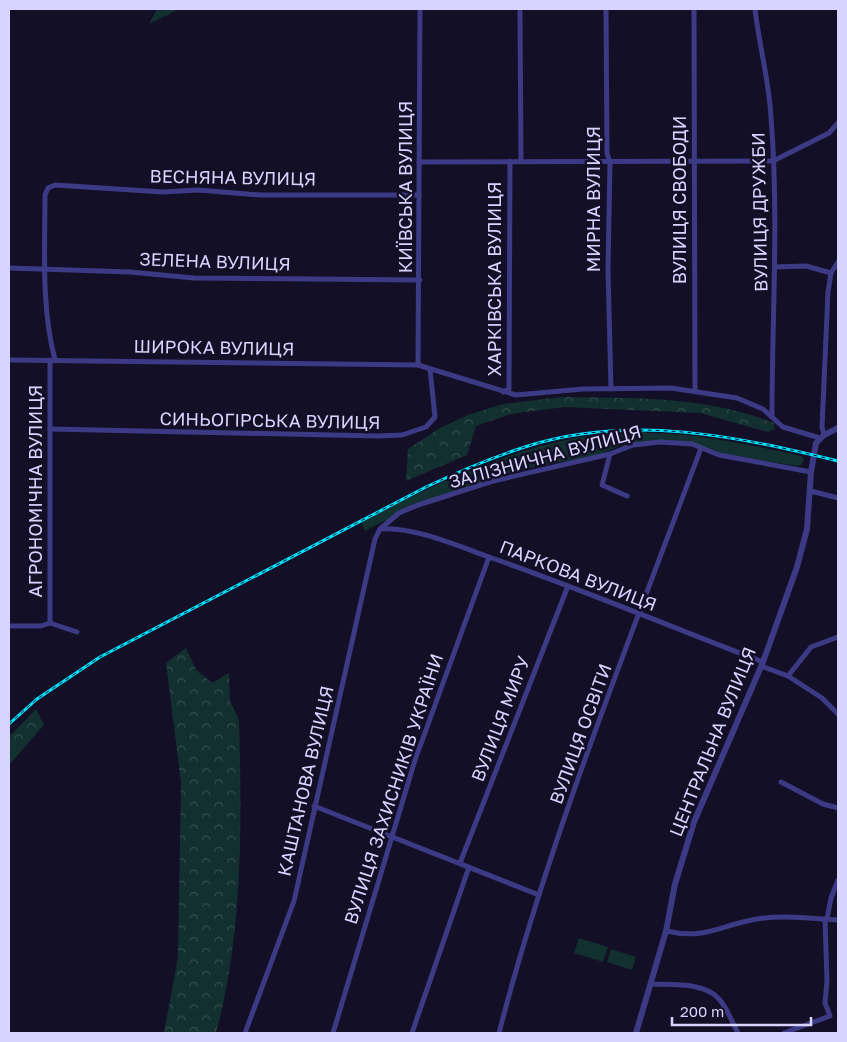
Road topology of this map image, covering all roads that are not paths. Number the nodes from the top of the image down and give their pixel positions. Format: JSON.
{"nodes":[{"id":1,"x":420,"y":9,"type":"edge"},
{"id":2,"x":520,"y":9,"type":"edge"},
{"id":3,"x":606,"y":9,"type":"edge"},
{"id":4,"x":694,"y":9,"type":"edge"},
{"id":5,"x":755,"y":9,"type":"edge"},
{"id":6,"x":838,"y":123,"type":"edge"},
{"id":7,"x":510,"y":161,"type":"junction"},
{"id":8,"x":520,"y":161,"type":"junction"},
{"id":9,"x":694,"y":161,"type":"junction"},
{"id":10,"x":773,"y":161,"type":"junction"},
{"id":11,"x":419,"y":162,"type":"junction"},
{"id":12,"x":610,"y":162,"type":"junction"},
{"id":13,"x":48,"y":188,"type":"joint"},
{"id":14,"x":419,"y":195,"type":"junction"},
{"id":15,"x":838,"y":262,"type":"edge"},
{"id":16,"x":9,"y":268,"type":"edge"},
{"id":17,"x":775,"y":268,"type":"junction"},
{"id":18,"x":45,"y":269,"type":"junction"},
{"id":19,"x":830,"y":273,"type":"junction"},
{"id":20,"x":420,"y":280,"type":"junction"},
{"id":21,"x":9,"y":360,"type":"edge"},
{"id":22,"x":52,"y":360,"type":"junction"},
{"id":23,"x":418,"y":364,"type":"junction"},
{"id":24,"x":430,"y":368,"type":"junction"},
{"id":25,"x":611,"y":389,"type":"junction"},
{"id":26,"x":695,"y":391,"type":"junction"},
{"id":27,"x":502,"y":392,"type":"junction"},
{"id":28,"x":772,"y":416,"type":"junction"},
{"id":29,"x":838,"y":428,"type":"edge"},
{"id":30,"x":50,"y":429,"type":"junction"},
{"id":31,"x":822,"y":436,"type":"junction"},
{"id":32,"x":701,"y":448,"type":"junction"},
{"id":33,"x":610,"y":454,"type":"junction"},
{"id":34,"x":811,"y":472,"type":"junction"},
{"id":35,"x":811,"y":491,"type":"junction"},
{"id":36,"x":627,"y":496,"type":"dead end"},
{"id":37,"x":838,"y":498,"type":"edge"},
{"id":38,"x":380,"y":529,"type":"junction"},
{"id":39,"x":489,"y":557,"type":"junction"},
{"id":40,"x":568,"y":586,"type":"junction"},
{"id":41,"x":640,"y":615,"type":"junction"},
{"id":42,"x":50,"y":623,"type":"junction"},
{"id":43,"x":9,"y":626,"type":"edge"},
{"id":44,"x":77,"y":632,"type":"dead end"},
{"id":45,"x":838,"y":637,"type":"edge"},
{"id":46,"x":762,"y":664,"type":"junction"},
{"id":47,"x":788,"y":676,"type":"junction"},
{"id":48,"x":838,"y":714,"type":"edge"},
{"id":49,"x":781,"y":782,"type":"dead end"},
{"id":50,"x":314,"y":806,"type":"junction"},
{"id":51,"x":838,"y":808,"type":"edge"},
{"id":52,"x":391,"y":836,"type":"junction"},
{"id":53,"x":460,"y":863,"type":"junction"},
{"id":54,"x":469,"y":867,"type":"junction"},
{"id":55,"x":838,"y":880,"type":"edge"},
{"id":56,"x":539,"y":895,"type":"junction"},
{"id":57,"x":826,"y":919,"type":"junction"},
{"id":58,"x":838,"y":920,"type":"edge"},
{"id":59,"x":666,"y":931,"type":"junction"},
{"id":60,"x":652,"y":984,"type":"junction"},
{"id":61,"x":245,"y":1033,"type":"edge"},
{"id":62,"x":332,"y":1033,"type":"edge"},
{"id":63,"x":412,"y":1033,"type":"edge"},
{"id":64,"x":499,"y":1033,"type":"edge"},
{"id":65,"x":636,"y":1033,"type":"edge"},
{"id":66,"x":738,"y":1033,"type":"edge"},
{"id":67,"x":784,"y":1033,"type":"edge"}],
"edges":[{"from":1,"to":11,"type":"street","name":"КИЇВСЬКА ВУЛИЦЯ"},
{"from":2,"to":8,"type":"street","name":"ХАРКІВСЬКА ВУЛИЦЯ"},
{"from":3,"to":12,"type":"street","name":"МИРНА ВУЛИЦЯ"},
{"from":4,"to":9,"type":"street","name":"ВУЛИЦЯ СВОБОДИ"},
{"from":5,"to":10,"type":"street","name":"ВУЛИЦЯ ДРУЖБИ"},
{"from":6,"to":10,"type":"street"},
{"from":7,"to":8,"type":"street"},
{"from":7,"to":11,"type":"street"},
{"from":7,"to":27,"type":"street","name":"ХАРКІВСЬКА ВУЛИЦЯ"},
{"from":8,"to":12,"type":"street"},
{"from":9,"to":10,"type":"street"},
{"from":9,"to":12,"type":"street"},
{"from":9,"to":26,"type":"street","name":"ВУЛИЦЯ СВОБОДИ"},
{"from":10,"to":17,"type":"street","name":"ВУЛИЦЯ ДРУЖБИ"},
{"from":11,"to":14,"type":"street","name":"КИЇВСЬКА ВУЛИЦЯ"},
{"from":12,"to":25,"type":"street","name":"МИРНА ВУЛИЦЯ"},
{"from":13,"to":14,"type":"street","name":"ВЕСНЯНА ВУЛИЦЯ"},
{"from":13,"to":18,"type":"street","name":"АГРОНОМІЧНА ВУЛИЦЯ"},
{"from":14,"to":20,"type":"street","name":"КИЇВСЬКА ВУЛИЦЯ"},
{"from":15,"to":19,"type":"street"},
{"from":16,"to":18,"type":"street","name":"ЗЕЛЕНА ВУЛИЦЯ"},
{"from":17,"to":19,"type":"street"},
{"from":17,"to":28,"type":"street","name":"ВУЛИЦЯ ДРУЖБИ"},
{"from":18,"to":20,"type":"street","name":"ЗЕЛЕНА ВУЛИЦЯ"},
{"from":18,"to":22,"type":"street","name":"АГРОНОМІЧНА ВУЛИЦЯ"},
{"from":19,"to":31,"type":"street"},
{"from":20,"to":23,"type":"street","name":"КИЇВСЬКА ВУЛИЦЯ"},
{"from":21,"to":22,"type":"street","name":"ШИРОКА ВУЛИЦЯ"},
{"from":22,"to":23,"type":"street","name":"ШИРОКА ВУЛИЦЯ"},
{"from":22,"to":30,"type":"street","name":"АГРОНОМІЧНА ВУЛИЦЯ"},
{"from":23,"to":24,"type":"street","name":"ШИРОКА ВУЛИЦЯ"},
{"from":24,"to":27,"type":"street","name":"ШИРОКА ВУЛИЦЯ"},
{"from":24,"to":30,"type":"street","name":"СИНЬОГІРСЬКА ВУЛИЦЯ"},
{"from":25,"to":26,"type":"street","name":"ШИРОКА ВУЛИЦЯ"},
{"from":25,"to":27,"type":"street","name":"ШИРОКА ВУЛИЦЯ"},
{"from":26,"to":28,"type":"street","name":"ШИРОКА ВУЛИЦЯ"},
{"from":28,"to":31,"type":"street","name":"ШИРОКА ВУЛИЦЯ"},
{"from":29,"to":31,"type":"street"},
{"from":30,"to":42,"type":"street","name":"АГРОНОМІЧНА ВУЛИЦЯ"},
{"from":31,"to":34,"type":"street","name":"ЦЕНТРАЛЬНА ВУЛИЦЯ"},
{"from":32,"to":33,"type":"street","name":"ЗАЛІЗНИЧНА ВУЛИЦЯ"},
{"from":32,"to":34,"type":"street","name":"ЗАЛІЗНИЧНА ВУЛИЦЯ"},
{"from":32,"to":41,"type":"street","name":"ВУЛИЦЯ ОСВІТИ"},
{"from":33,"to":36,"type":"street"},
{"from":33,"to":38,"type":"street","name":"ЗАЛІЗНИЧНА ВУЛИЦЯ"},
{"from":34,"to":35,"type":"street","name":"ЦЕНТРАЛЬНА ВУЛИЦЯ"},
{"from":35,"to":37,"type":"street"},
{"from":35,"to":46,"type":"street","name":"ЦЕНТРАЛЬНА ВУЛИЦЯ"},
{"from":38,"to":39,"type":"street","name":"ПАРКОВА ВУЛИЦЯ"},
{"from":38,"to":50,"type":"street","name":"КАШТАНОВА ВУЛИЦЯ"},
{"from":39,"to":40,"type":"street","name":"ПАРКОВА ВУЛИЦЯ"},
{"from":39,"to":52,"type":"street","name":"ВУЛИЦЯ ЗАХИСНИКІВ УКРАЇНИ"},
{"from":40,"to":41,"type":"street","name":"ПАРКОВА ВУЛИЦЯ"},
{"from":40,"to":53,"type":"street","name":"ВУЛИЦЯ МИРУ"},
{"from":41,"to":46,"type":"street","name":"ПАРКОВА ВУЛИЦЯ"},
{"from":41,"to":56,"type":"street","name":"ВУЛИЦЯ ОСВІТИ"},
{"from":42,"to":43,"type":"street"},
{"from":42,"to":44,"type":"street"},
{"from":45,"to":47,"type":"street"},
{"from":46,"to":47,"type":"street","name":"ПАРКОВА ВУЛИЦЯ"},
{"from":46,"to":59,"type":"street","name":"ЦЕНТРАЛЬНА ВУЛИЦЯ"},
{"from":47,"to":48,"type":"street","name":"ПАРКОВА ВУЛИЦЯ"},
{"from":49,"to":51,"type":"street"},
{"from":50,"to":52,"type":"street"},
{"from":50,"to":61,"type":"street","name":"КАШТАНОВА ВУЛИЦЯ"},
{"from":52,"to":53,"type":"street"},
{"from":52,"to":62,"type":"street","name":"ВУЛИЦЯ ЗАХИСНИКІВ УКРАЇНИ"},
{"from":53,"to":54,"type":"street"},
{"from":54,"to":56,"type":"street"},
{"from":54,"to":63,"type":"street"},
{"from":55,"to":57,"type":"street"},
{"from":56,"to":64,"type":"street","name":"ВУЛИЦЯ ОСВІТИ"},
{"from":57,"to":58,"type":"street"},
{"from":57,"to":59,"type":"street"},
{"from":57,"to":67,"type":"street"},
{"from":59,"to":60,"type":"street","name":"ЦЕНТРАЛЬНА ВУЛИЦЯ"},
{"from":60,"to":65,"type":"street","name":"ЦЕНТРАЛЬНА ВУЛИЦЯ"},
{"from":60,"to":66,"type":"street"}]}
